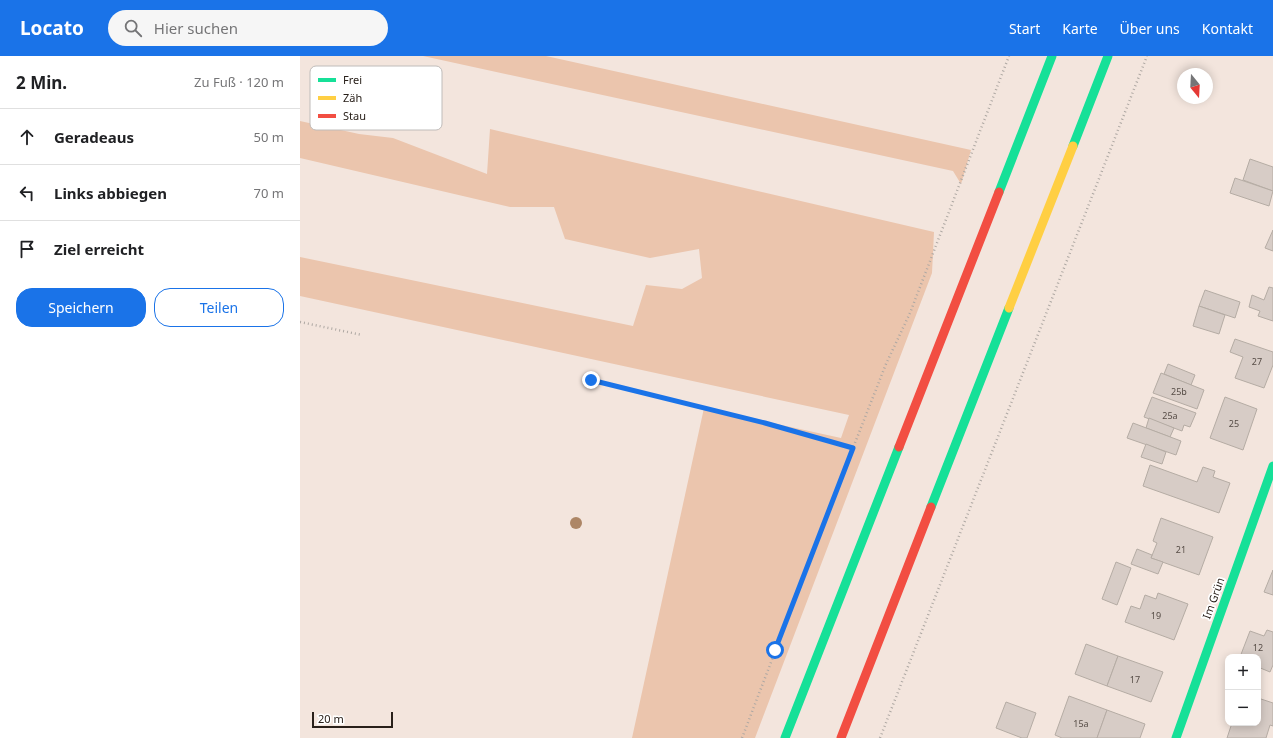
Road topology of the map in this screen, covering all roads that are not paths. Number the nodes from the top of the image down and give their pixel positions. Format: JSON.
{"nodes":[{"id":1,"x":1052,"y":56,"type":"edge"},
{"id":2,"x":1108,"y":56,"type":"edge"},
{"id":3,"x":1273,"y":466,"type":"edge"},
{"id":4,"x":785,"y":738,"type":"edge"},
{"id":5,"x":841,"y":738,"type":"edge"},
{"id":6,"x":1176,"y":738,"type":"edge"}],
"edges":[{"from":1,"to":4,"type":"main road"},
{"from":2,"to":5,"type":"main road"},
{"from":3,"to":6,"type":"main road","name":"Im Grün"}]}
